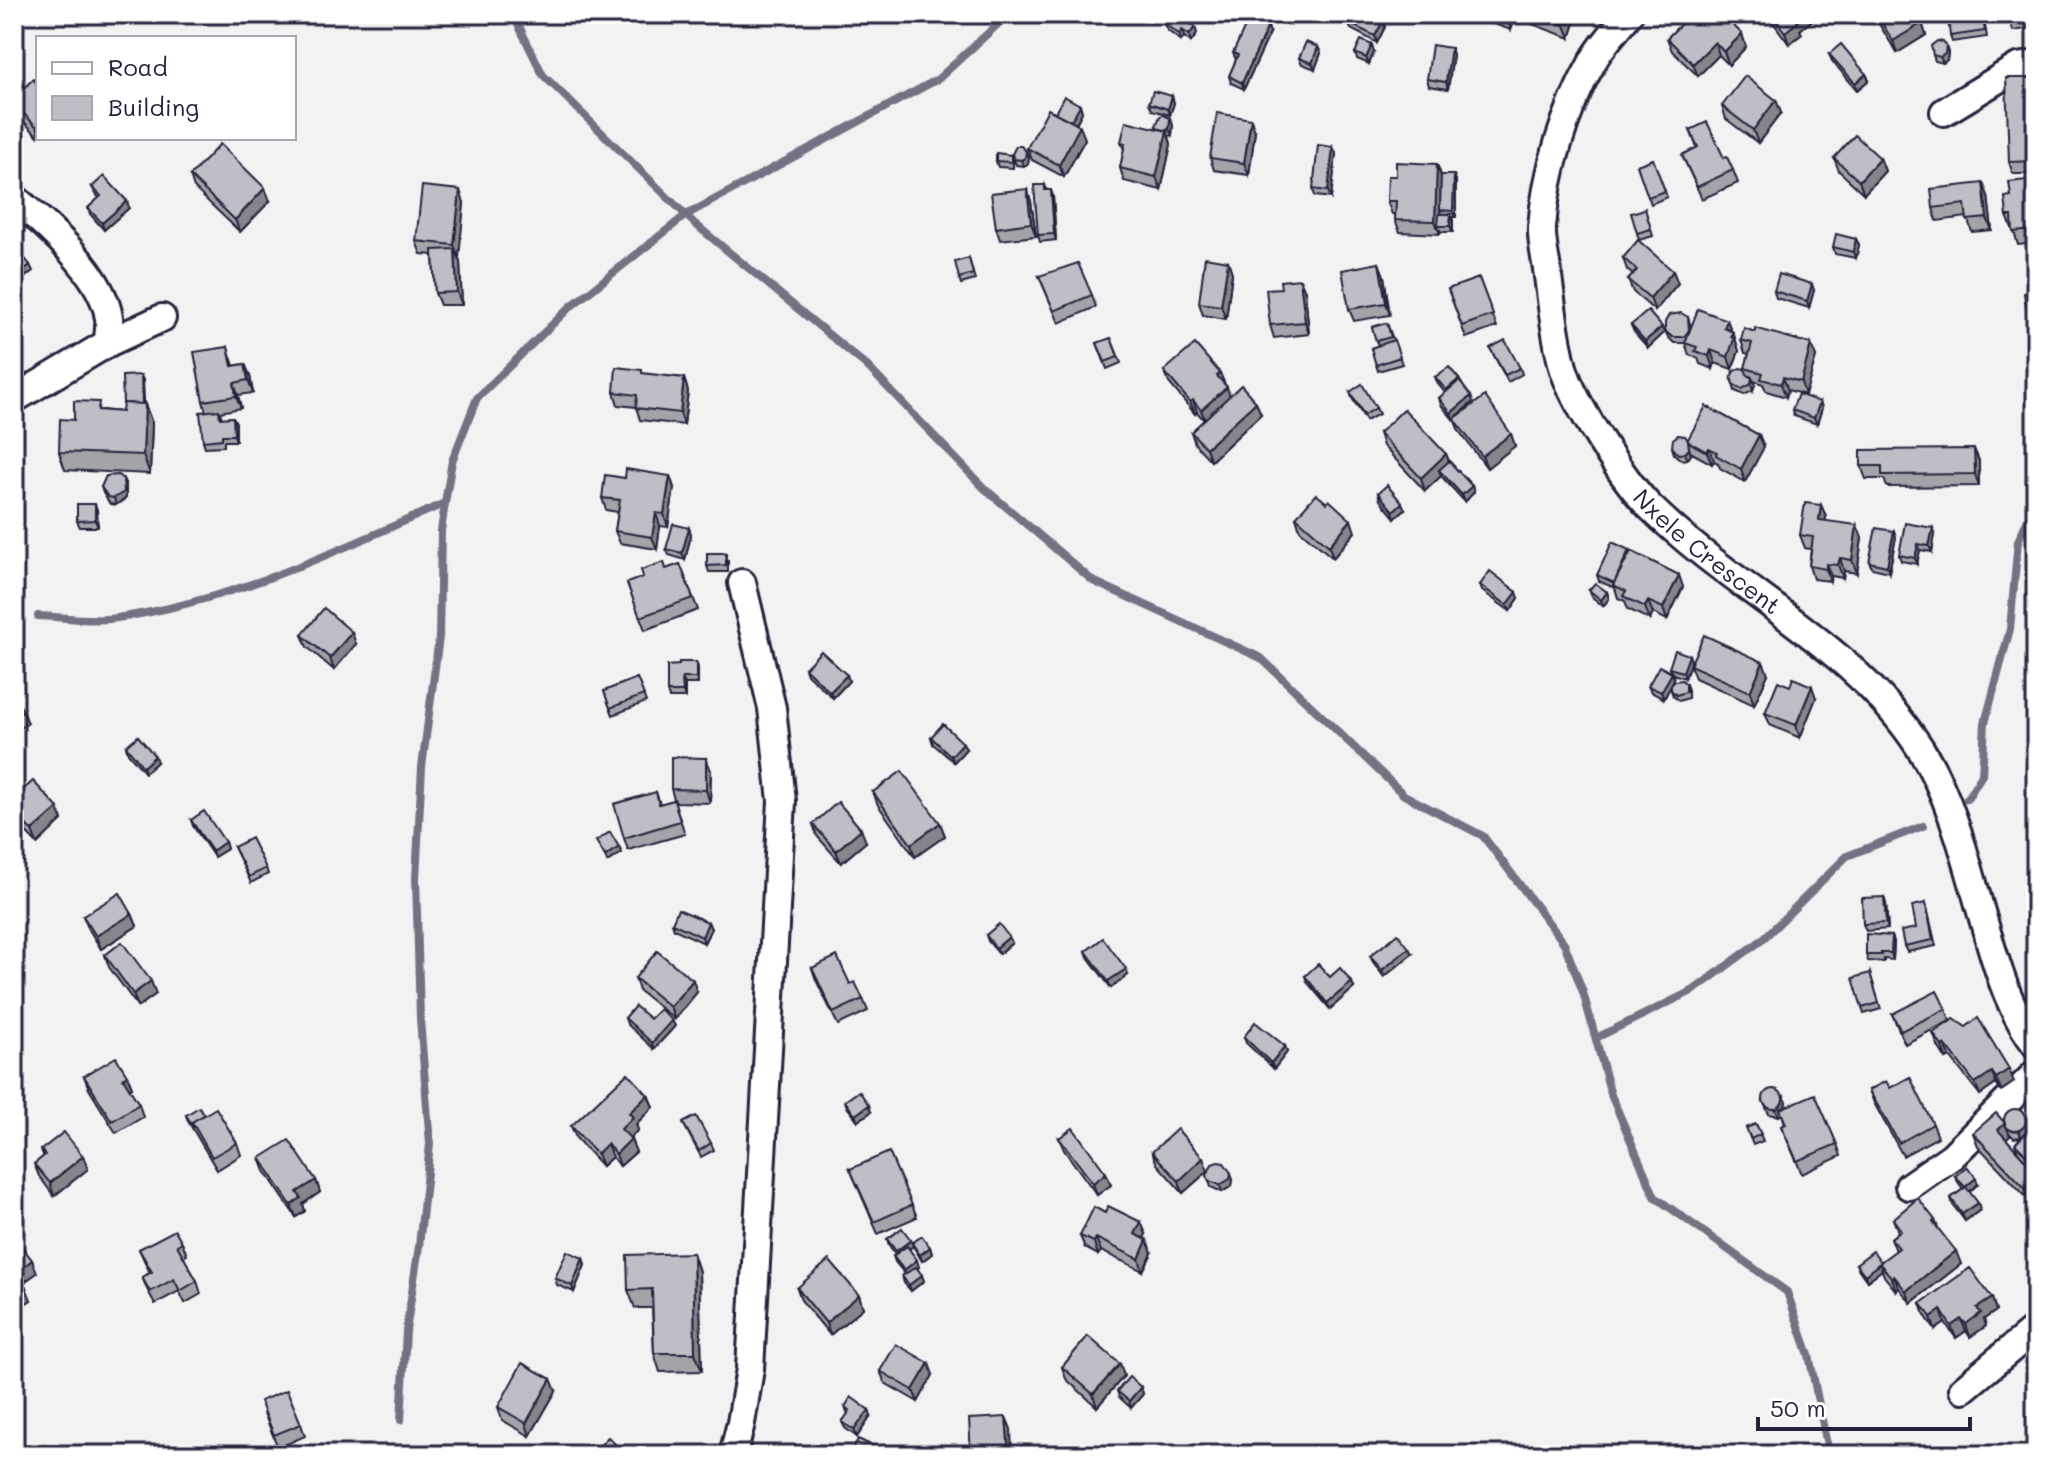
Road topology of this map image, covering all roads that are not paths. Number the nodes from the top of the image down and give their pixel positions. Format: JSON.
{"nodes":[{"id":1,"x":1629,"y":14,"type":"edge"},
{"id":2,"x":2036,"y":64,"type":"edge"},
{"id":3,"x":1944,"y":112,"type":"dead end"},
{"id":4,"x":14,"y":198,"type":"edge"},
{"id":5,"x":162,"y":318,"type":"dead end"},
{"id":6,"x":108,"y":343,"type":"junction"},
{"id":7,"x":14,"y":399,"type":"edge"},
{"id":8,"x":742,"y":583,"type":"dead end"},
{"id":9,"x":2036,"y":1045,"type":"edge"},
{"id":10,"x":2036,"y":1073,"type":"edge"},
{"id":11,"x":1909,"y":1186,"type":"dead end"},
{"id":12,"x":2036,"y":1328,"type":"edge"},
{"id":13,"x":1963,"y":1389,"type":"dead end"},
{"id":14,"x":733,"y":1455,"type":"edge"}],
"edges":[{"from":1,"to":9,"type":"street","name":"Nxele Crescent"},
{"from":2,"to":3,"type":"street"},
{"from":4,"to":6,"type":"street"},
{"from":5,"to":6,"type":"street"},
{"from":6,"to":7,"type":"street"},
{"from":8,"to":14,"type":"street"},
{"from":10,"to":11,"type":"street"},
{"from":12,"to":13,"type":"street"}]}
